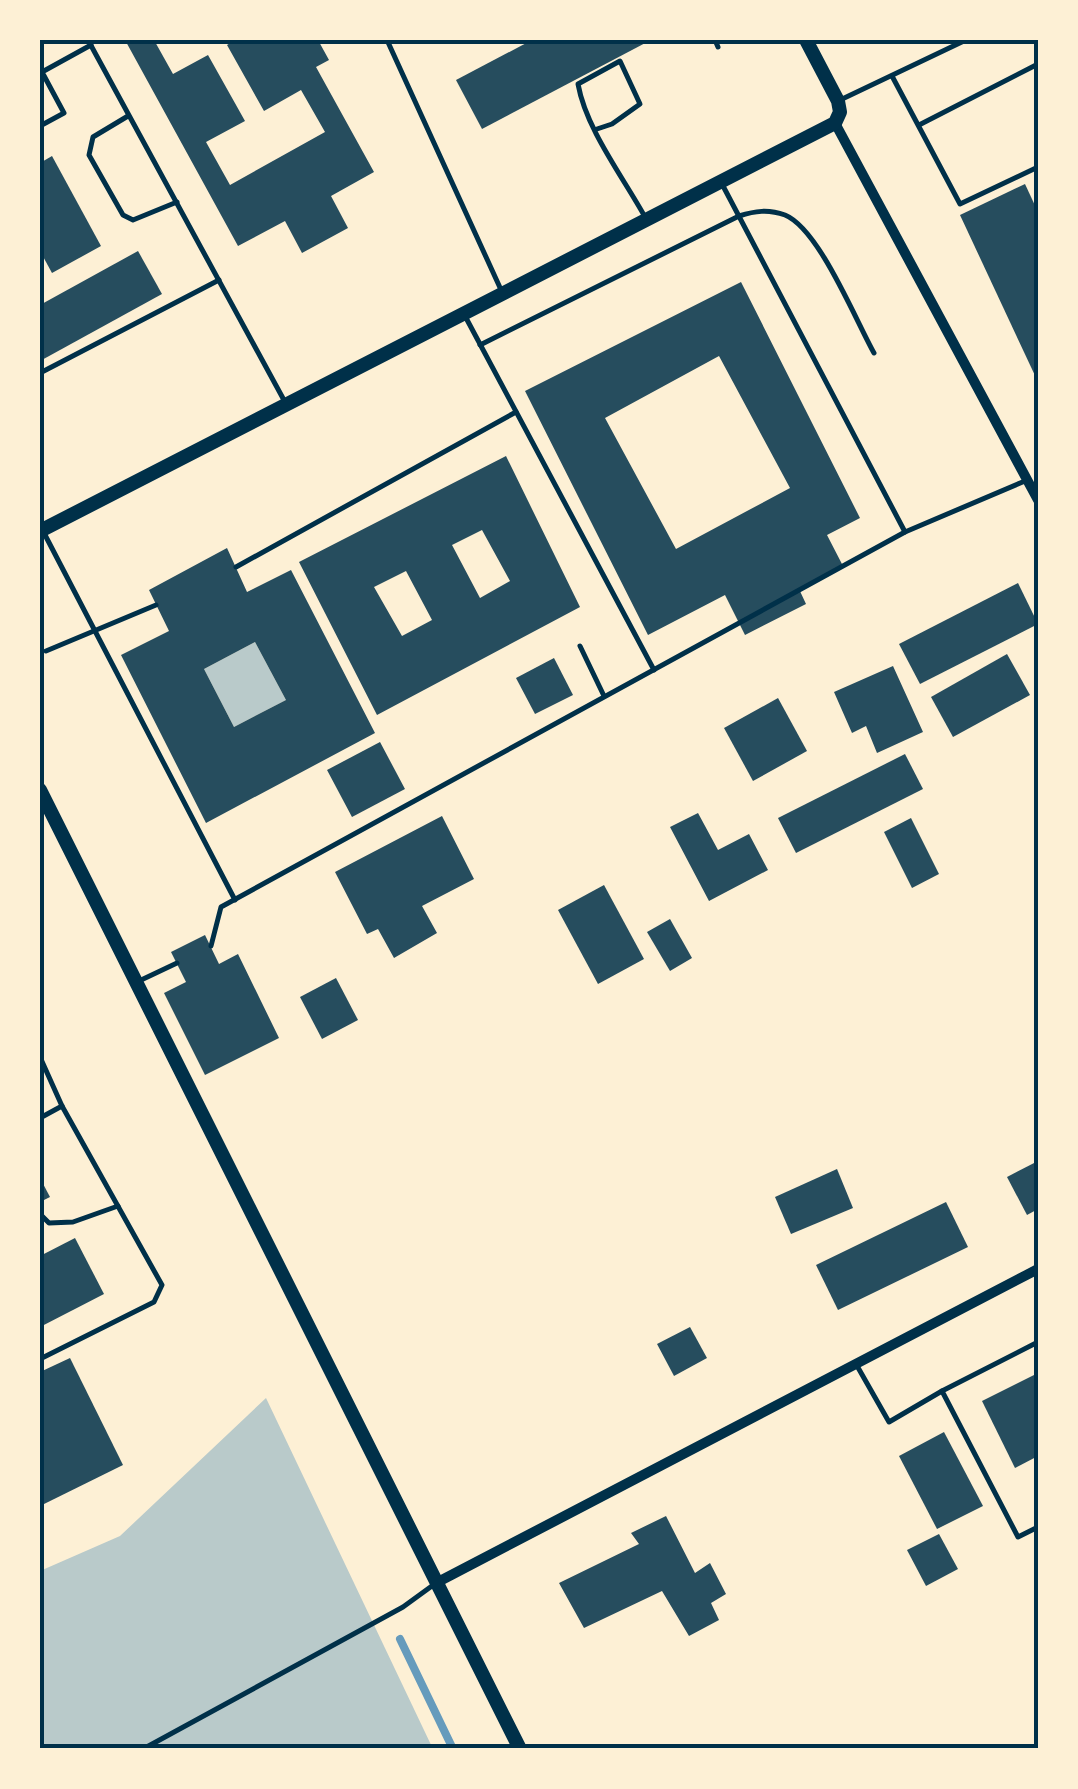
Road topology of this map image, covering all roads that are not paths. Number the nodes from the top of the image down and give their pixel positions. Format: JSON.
{"nodes":[{"id":1,"x":388,"y":40,"type":"edge"},
{"id":2,"x":806,"y":40,"type":"edge"},
{"id":3,"x":966,"y":40,"type":"edge"},
{"id":4,"x":90,"y":43,"type":"edge"},
{"id":5,"x":1038,"y":64,"type":"edge"},
{"id":6,"x":892,"y":76,"type":"junction"},
{"id":7,"x":838,"y":101,"type":"junction"},
{"id":8,"x":129,"y":116,"type":"junction"},
{"id":9,"x":835,"y":123,"type":"junction"},
{"id":10,"x":919,"y":125,"type":"junction"},
{"id":11,"x":40,"y":126,"type":"edge"},
{"id":12,"x":597,"y":128,"type":"junction"},
{"id":13,"x":1038,"y":166,"type":"edge"},
{"id":14,"x":721,"y":182,"type":"junction"},
{"id":15,"x":177,"y":202,"type":"junction"},
{"id":16,"x":739,"y":216,"type":"junction"},
{"id":17,"x":647,"y":220,"type":"junction"},
{"id":18,"x":219,"y":280,"type":"junction"},
{"id":19,"x":503,"y":294,"type":"junction"},
{"id":20,"x":464,"y":314,"type":"junction"},
{"id":21,"x":480,"y":345,"type":"junction"},
{"id":22,"x":874,"y":353,"type":"dead end"},
{"id":23,"x":40,"y":373,"type":"edge"},
{"id":24,"x":287,"y":405,"type":"junction"},
{"id":25,"x":516,"y":412,"type":"junction"},
{"id":26,"x":1028,"y":480,"type":"junction"},
{"id":27,"x":1038,"y":500,"type":"edge"},
{"id":28,"x":41,"y":531,"type":"edge"},
{"id":29,"x":905,"y":532,"type":"junction"},
{"id":30,"x":236,"y":567,"type":"dead end"},
{"id":31,"x":156,"y":604,"type":"dead end"},
{"id":32,"x":98,"y":630,"type":"junction"},
{"id":33,"x":580,"y":646,"type":"dead end"},
{"id":34,"x":46,"y":651,"type":"dead end"},
{"id":35,"x":654,"y":670,"type":"junction"},
{"id":36,"x":604,"y":696,"type":"junction"},
{"id":37,"x":40,"y":790,"type":"edge"},
{"id":38,"x":235,"y":900,"type":"junction"},
{"id":39,"x":211,"y":946,"type":"dead end"},
{"id":40,"x":176,"y":963,"type":"dead end"},
{"id":41,"x":136,"y":983,"type":"junction"},
{"id":42,"x":40,"y":1057,"type":"edge"},
{"id":43,"x":62,"y":1106,"type":"junction"},
{"id":44,"x":40,"y":1118,"type":"edge"},
{"id":45,"x":118,"y":1206,"type":"junction"},
{"id":46,"x":40,"y":1214,"type":"edge"},
{"id":47,"x":1038,"y":1269,"type":"edge"},
{"id":48,"x":1038,"y":1342,"type":"edge"},
{"id":49,"x":40,"y":1360,"type":"edge"},
{"id":50,"x":856,"y":1364,"type":"junction"},
{"id":51,"x":942,"y":1391,"type":"junction"},
{"id":52,"x":1038,"y":1526,"type":"edge"},
{"id":53,"x":436,"y":1583,"type":"junction"},
{"id":54,"x":143,"y":1749,"type":"edge"},
{"id":55,"x":520,"y":1749,"type":"edge"}],
"edges":[{"from":1,"to":19,"type":"lane"},
{"from":2,"to":7,"type":"street"},
{"from":3,"to":6,"type":"lane"},
{"from":4,"to":8,"type":"lane"},
{"from":4,"to":11,"type":"lane"},
{"from":5,"to":10,"type":"lane"},
{"from":6,"to":7,"type":"lane"},
{"from":6,"to":10,"type":"lane"},
{"from":7,"to":9,"type":"street"},
{"from":8,"to":15,"type":"lane"},
{"from":8,"to":15,"type":"lane"},
{"from":9,"to":14,"type":"street"},
{"from":9,"to":26,"type":"street"},
{"from":10,"to":13,"type":"lane"},
{"from":12,"to":12,"type":"lane"},
{"from":12,"to":17,"type":"lane"},
{"from":14,"to":16,"type":"lane"},
{"from":14,"to":17,"type":"street"},
{"from":15,"to":18,"type":"lane"},
{"from":16,"to":21,"type":"lane"},
{"from":16,"to":22,"type":"lane"},
{"from":16,"to":29,"type":"lane"},
{"from":17,"to":19,"type":"street"},
{"from":18,"to":23,"type":"lane"},
{"from":18,"to":24,"type":"lane"},
{"from":19,"to":20,"type":"street"},
{"from":20,"to":21,"type":"lane"},
{"from":20,"to":24,"type":"street"},
{"from":21,"to":25,"type":"lane"},
{"from":24,"to":28,"type":"street"},
{"from":25,"to":30,"type":"lane"},
{"from":25,"to":35,"type":"lane"},
{"from":26,"to":27,"type":"street"},
{"from":26,"to":29,"type":"lane"},
{"from":28,"to":32,"type":"lane"},
{"from":29,"to":35,"type":"lane"},
{"from":31,"to":32,"type":"lane"},
{"from":32,"to":34,"type":"lane"},
{"from":32,"to":38,"type":"lane"},
{"from":33,"to":36,"type":"lane"},
{"from":35,"to":36,"type":"lane"},
{"from":36,"to":38,"type":"lane"},
{"from":37,"to":41,"type":"street"},
{"from":38,"to":39,"type":"lane"},
{"from":40,"to":41,"type":"lane"},
{"from":41,"to":53,"type":"street"},
{"from":42,"to":43,"type":"lane"},
{"from":43,"to":44,"type":"lane"},
{"from":43,"to":45,"type":"lane"},
{"from":45,"to":46,"type":"lane"},
{"from":45,"to":49,"type":"lane"},
{"from":47,"to":50,"type":"street"},
{"from":48,"to":51,"type":"lane"},
{"from":50,"to":51,"type":"lane"},
{"from":50,"to":53,"type":"street"},
{"from":51,"to":52,"type":"lane"},
{"from":53,"to":54,"type":"lane"},
{"from":53,"to":55,"type":"street"}]}
